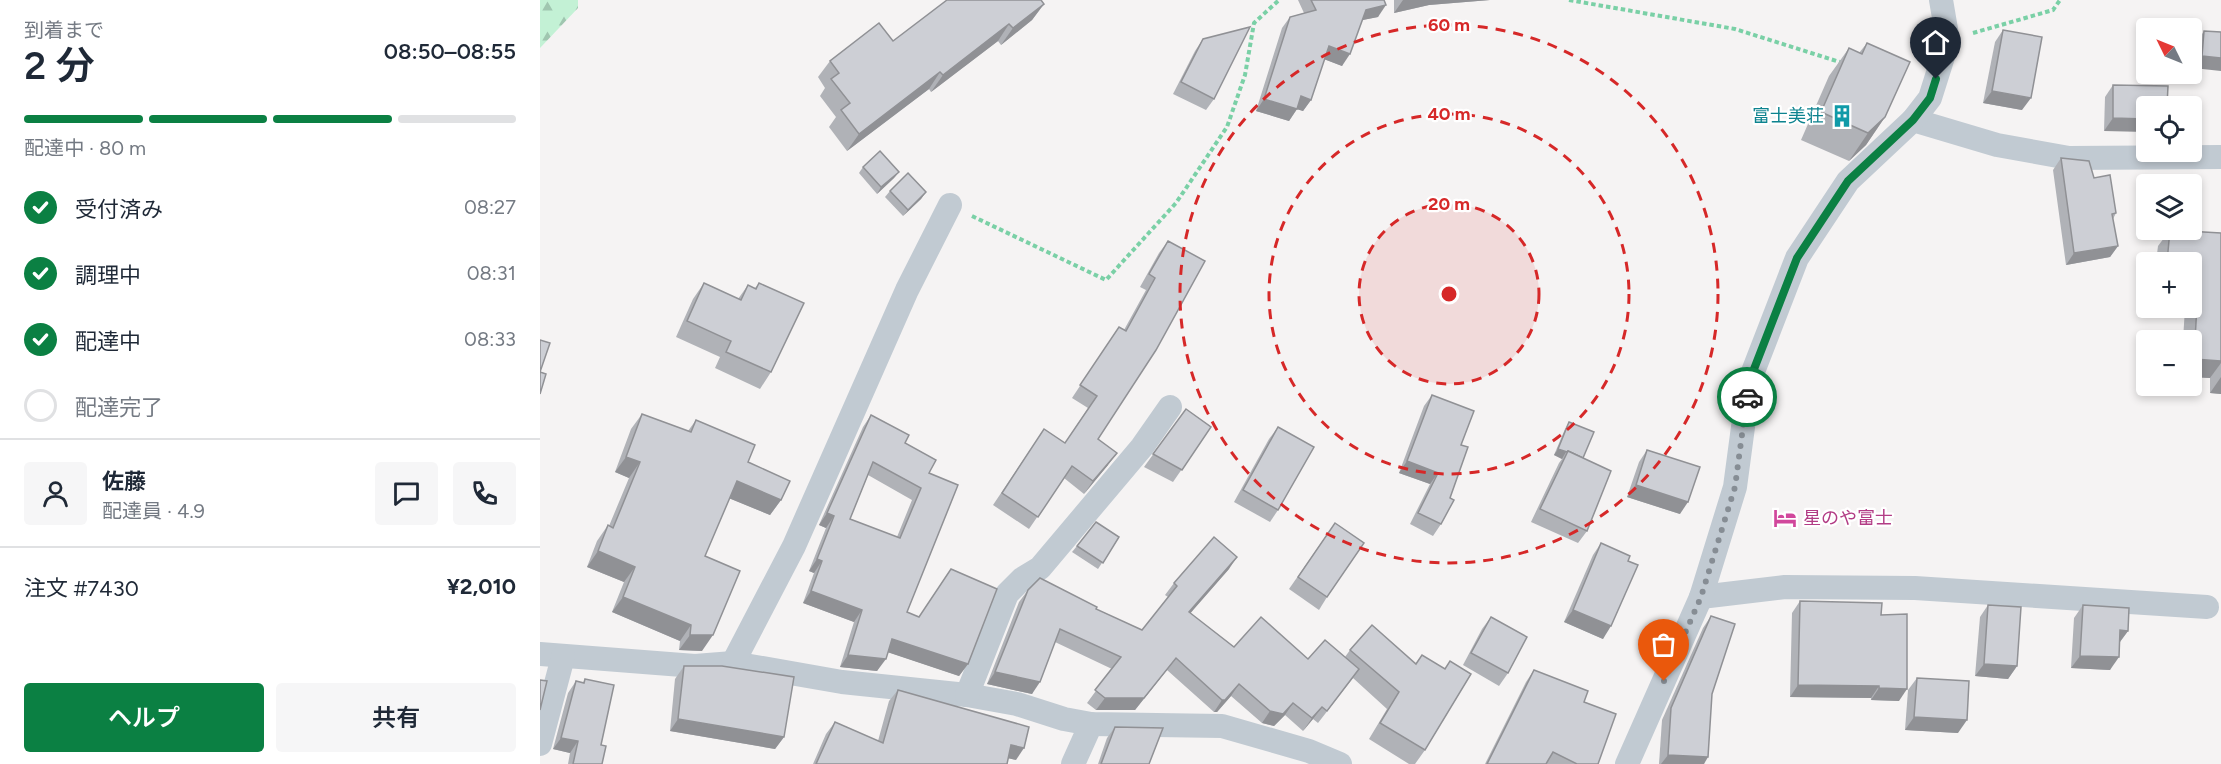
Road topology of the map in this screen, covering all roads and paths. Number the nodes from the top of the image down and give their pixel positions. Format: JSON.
{"nodes":[{"id":1,"x":1279,"y":0,"type":"edge"},
{"id":2,"x":1569,"y":0,"type":"edge"},
{"id":3,"x":1941,"y":0,"type":"edge"},
{"id":4,"x":2060,"y":0,"type":"edge"},
{"id":5,"x":1948,"y":41,"type":"junction"},
{"id":6,"x":1850,"y":65,"type":"edge"},
{"id":7,"x":1913,"y":120,"type":"junction"},
{"id":8,"x":2221,"y":157,"type":"edge"},
{"id":9,"x":950,"y":205,"type":"joint"},
{"id":10,"x":1170,"y":407,"type":"dead end"},
{"id":11,"x":1701,"y":597,"type":"junction"},
{"id":12,"x":2207,"y":607,"type":"dead end"},
{"id":13,"x":552,"y":655,"type":"edge"},
{"id":14,"x":734,"y":663,"type":"junction"},
{"id":15,"x":968,"y":695,"type":"junction"},
{"id":16,"x":1091,"y":724,"type":"junction"},
{"id":17,"x":540,"y":744,"type":"edge"},
{"id":18,"x":1073,"y":764,"type":"edge"},
{"id":19,"x":1340,"y":764,"type":"edge"},
{"id":20,"x":1627,"y":764,"type":"edge"}],
"edges":[{"from":1,"to":9,"type":"path"},
{"from":2,"to":6,"type":"path"},
{"from":3,"to":5,"type":"street"},
{"from":4,"to":5,"type":"path"},
{"from":5,"to":7,"type":"street"},
{"from":7,"to":8,"type":"street"},
{"from":7,"to":11,"type":"street"},
{"from":9,"to":14,"type":"street"},
{"from":10,"to":15,"type":"street"},
{"from":11,"to":12,"type":"street"},
{"from":11,"to":20,"type":"street"},
{"from":13,"to":14,"type":"street"},
{"from":13,"to":17,"type":"street"},
{"from":14,"to":15,"type":"street"},
{"from":15,"to":16,"type":"street"},
{"from":16,"to":18,"type":"street"},
{"from":16,"to":19,"type":"street"}]}
